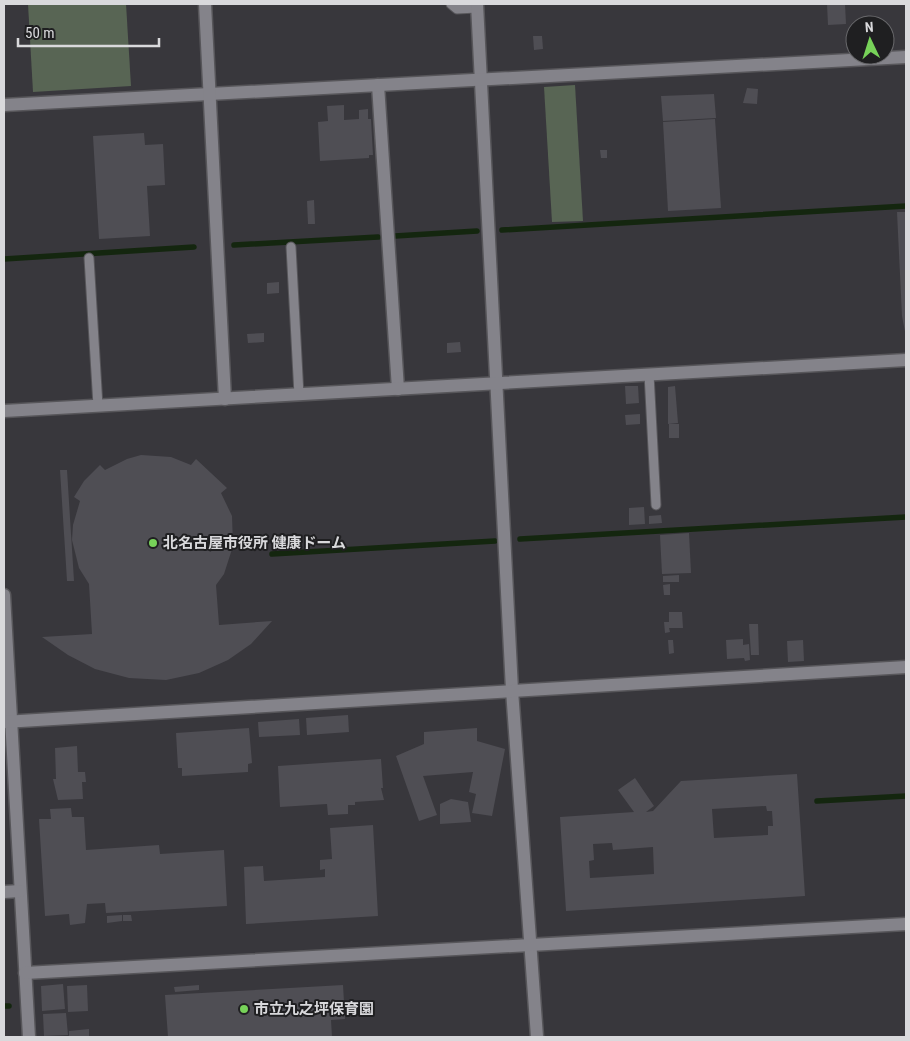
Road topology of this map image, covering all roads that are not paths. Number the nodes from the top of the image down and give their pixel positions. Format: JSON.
{"nodes":[{"id":1,"x":205,"y":4,"type":"edge"},
{"id":2,"x":450,"y":4,"type":"edge"},
{"id":3,"x":477,"y":6,"type":"edge"},
{"id":4,"x":906,"y":57,"type":"edge"},
{"id":5,"x":481,"y":79,"type":"junction"},
{"id":6,"x":378,"y":84,"type":"junction"},
{"id":7,"x":210,"y":94,"type":"junction"},
{"id":8,"x":4,"y":104,"type":"edge"},
{"id":9,"x":291,"y":247,"type":"dead end"},
{"id":10,"x":89,"y":258,"type":"dead end"},
{"id":11,"x":906,"y":360,"type":"edge"},
{"id":12,"x":648,"y":374,"type":"junction"},
{"id":13,"x":496,"y":383,"type":"junction"},
{"id":14,"x":398,"y":389,"type":"junction"},
{"id":15,"x":299,"y":395,"type":"junction"},
{"id":16,"x":225,"y":399,"type":"junction"},
{"id":17,"x":98,"y":406,"type":"junction"},
{"id":18,"x":4,"y":412,"type":"edge"},
{"id":19,"x":656,"y":505,"type":"dead end"},
{"id":20,"x":4,"y":595,"type":"edge"},
{"id":21,"x":906,"y":667,"type":"edge"},
{"id":22,"x":512,"y":690,"type":"junction"},
{"id":23,"x":7,"y":722,"type":"edge"},
{"id":24,"x":20,"y":891,"type":"junction"},
{"id":25,"x":4,"y":892,"type":"edge"},
{"id":26,"x":906,"y":924,"type":"edge"},
{"id":27,"x":531,"y":945,"type":"junction"},
{"id":28,"x":25,"y":972,"type":"junction"},
{"id":29,"x":29,"y":1037,"type":"edge"},
{"id":30,"x":537,"y":1037,"type":"edge"}],
"edges":[{"from":1,"to":7,"type":"street"},
{"from":2,"to":3,"type":"lane"},
{"from":3,"to":5,"type":"street"},
{"from":4,"to":5,"type":"street"},
{"from":5,"to":6,"type":"street"},
{"from":5,"to":13,"type":"street"},
{"from":6,"to":7,"type":"street"},
{"from":6,"to":14,"type":"street"},
{"from":7,"to":8,"type":"street"},
{"from":7,"to":16,"type":"street"},
{"from":9,"to":15,"type":"lane"},
{"from":10,"to":17,"type":"lane"},
{"from":11,"to":12,"type":"street"},
{"from":12,"to":13,"type":"street"},
{"from":12,"to":19,"type":"lane"},
{"from":13,"to":14,"type":"street"},
{"from":13,"to":22,"type":"street"},
{"from":14,"to":15,"type":"street"},
{"from":15,"to":16,"type":"street"},
{"from":16,"to":17,"type":"street"},
{"from":17,"to":18,"type":"street"},
{"from":20,"to":23,"type":"street"},
{"from":21,"to":22,"type":"street"},
{"from":22,"to":23,"type":"street"},
{"from":22,"to":27,"type":"street"},
{"from":23,"to":24,"type":"street"},
{"from":24,"to":25,"type":"street"},
{"from":24,"to":28,"type":"street"},
{"from":26,"to":27,"type":"street"},
{"from":27,"to":28,"type":"street"},
{"from":27,"to":30,"type":"street"},
{"from":28,"to":29,"type":"street"}]}
